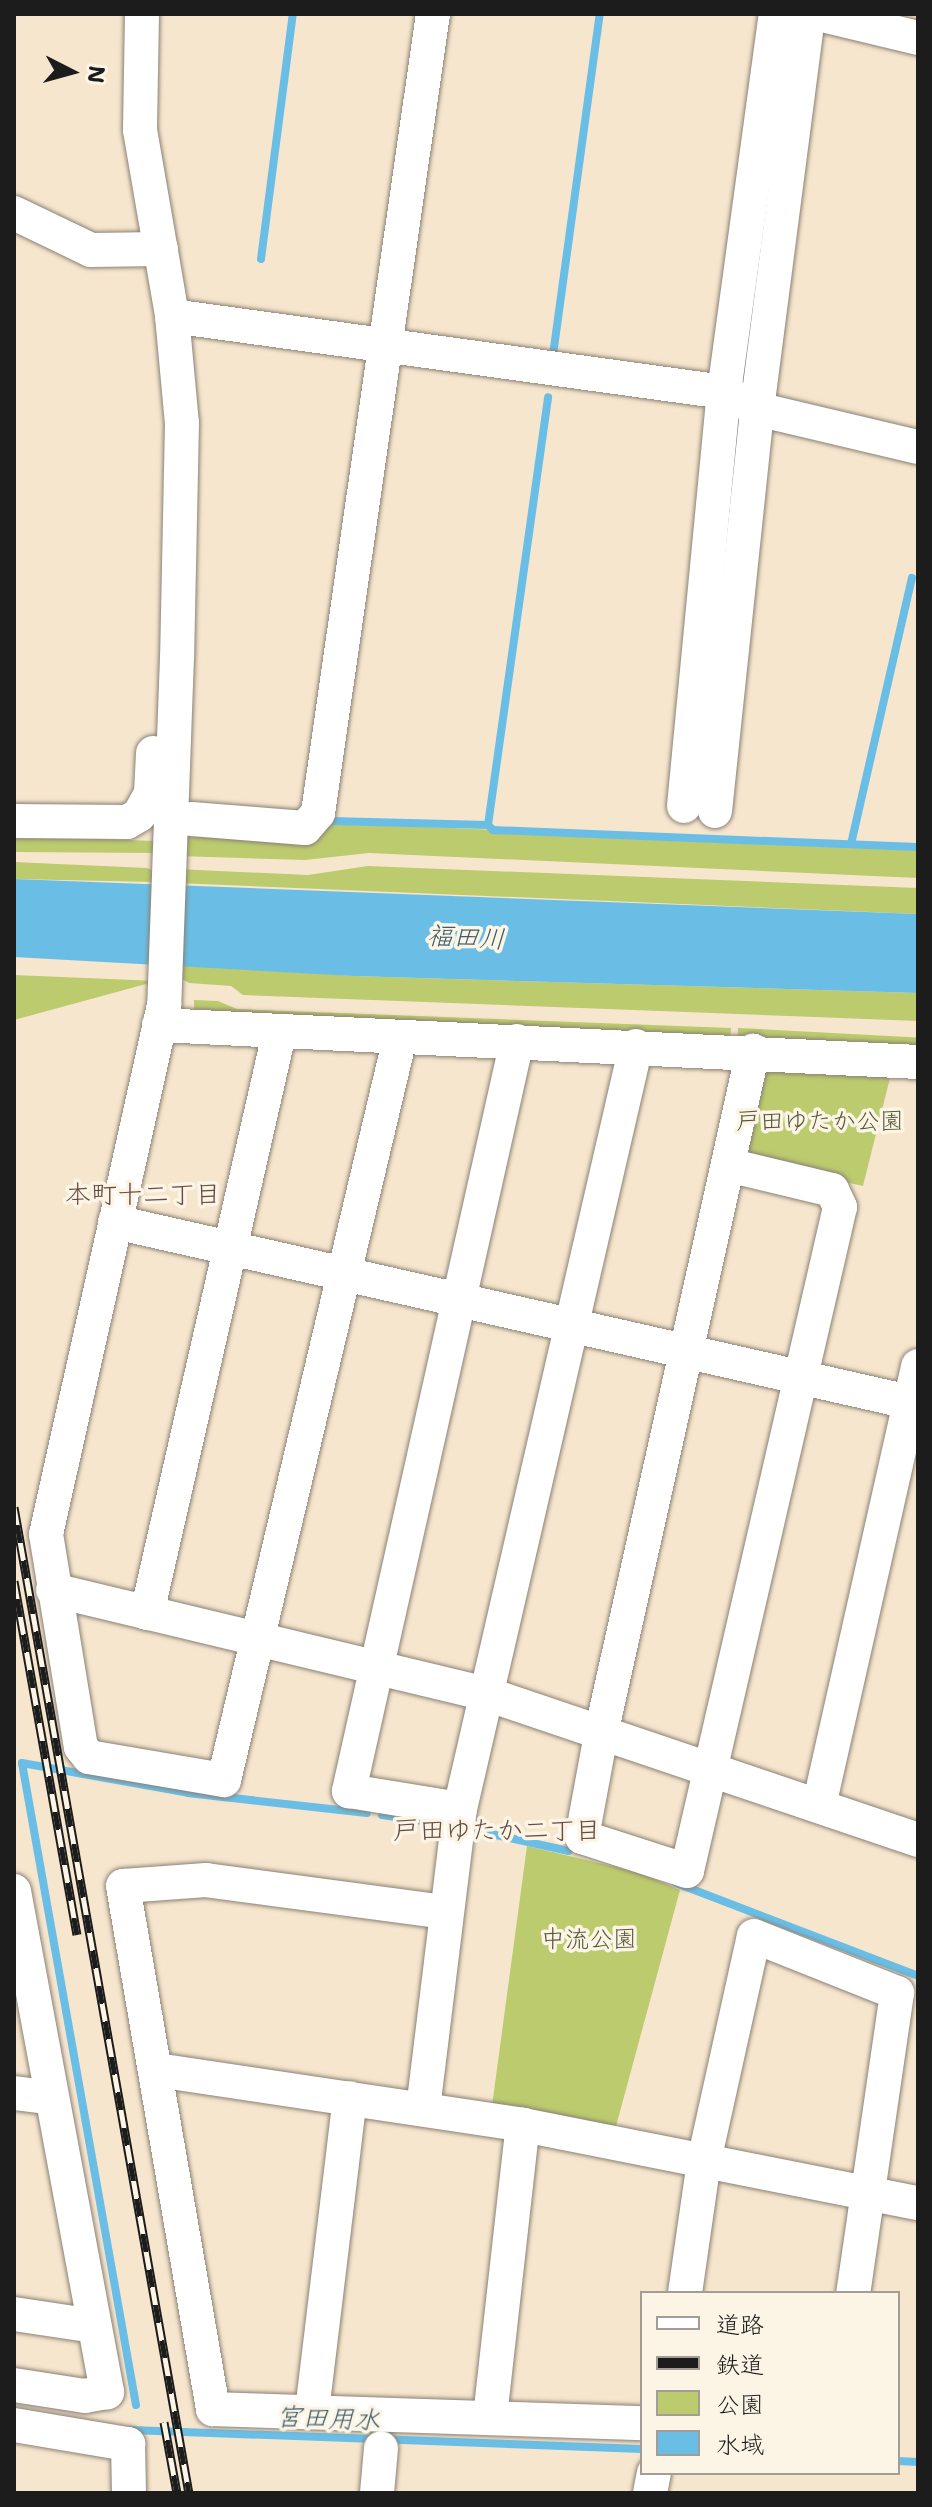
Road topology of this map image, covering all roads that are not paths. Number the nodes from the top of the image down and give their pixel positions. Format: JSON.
{"nodes":[{"id":1,"x":142,"y":14,"type":"edge"},
{"id":2,"x":433,"y":14,"type":"edge"},
{"id":3,"x":776,"y":14,"type":"edge"},
{"id":4,"x":824,"y":15,"type":"edge"},
{"id":5,"x":918,"y":38,"type":"edge"},
{"id":6,"x":14,"y":213,"type":"edge"},
{"id":7,"x":161,"y":249,"type":"junction"},
{"id":8,"x":172,"y":316,"type":"junction"},
{"id":9,"x":385,"y":344,"type":"junction"},
{"id":10,"x":724,"y":392,"type":"junction"},
{"id":11,"x":757,"y":409,"type":"junction"},
{"id":12,"x":918,"y":447,"type":"edge"},
{"id":13,"x":176,"y":686,"type":"junction"},
{"id":14,"x":192,"y":819,"type":"dead end"},
{"id":15,"x":14,"y":821,"type":"edge"},
{"id":16,"x":159,"y":1025,"type":"junction"},
{"id":17,"x":279,"y":1034,"type":"junction"},
{"id":18,"x":400,"y":1038,"type":"junction"},
{"id":19,"x":517,"y":1041,"type":"junction"},
{"id":20,"x":636,"y":1046,"type":"junction"},
{"id":21,"x":753,"y":1051,"type":"junction"},
{"id":22,"x":918,"y":1062,"type":"edge"},
{"id":23,"x":728,"y":1165,"type":"junction"},
{"id":24,"x":115,"y":1222,"type":"junction"},
{"id":25,"x":230,"y":1248,"type":"junction"},
{"id":26,"x":345,"y":1274,"type":"junction"},
{"id":27,"x":459,"y":1299,"type":"junction"},
{"id":28,"x":572,"y":1323,"type":"junction"},
{"id":29,"x":687,"y":1351,"type":"junction"},
{"id":30,"x":918,"y":1366,"type":"edge"},
{"id":31,"x":800,"y":1376,"type":"junction"},
{"id":32,"x":914,"y":1403,"type":"edge"},
{"id":33,"x":53,"y":1590,"type":"junction"},
{"id":34,"x":147,"y":1613,"type":"junction"},
{"id":35,"x":260,"y":1639,"type":"junction"},
{"id":36,"x":377,"y":1667,"type":"junction"},
{"id":37,"x":487,"y":1694,"type":"junction"},
{"id":38,"x":602,"y":1729,"type":"junction"},
{"id":39,"x":708,"y":1767,"type":"junction"},
{"id":40,"x":819,"y":1806,"type":"junction"},
{"id":41,"x":457,"y":1824,"type":"junction"},
{"id":42,"x":918,"y":1840,"type":"edge"},
{"id":43,"x":14,"y":1891,"type":"edge"},
{"id":44,"x":445,"y":1912,"type":"junction"},
{"id":45,"x":21,"y":1965,"type":"edge"},
{"id":46,"x":157,"y":2070,"type":"junction"},
{"id":47,"x":14,"y":2093,"type":"edge"},
{"id":48,"x":52,"y":2098,"type":"junction"},
{"id":49,"x":350,"y":2098,"type":"junction"},
{"id":50,"x":423,"y":2109,"type":"junction"},
{"id":51,"x":523,"y":2125,"type":"junction"},
{"id":52,"x":704,"y":2161,"type":"junction"},
{"id":53,"x":867,"y":2192,"type":"junction"},
{"id":54,"x":918,"y":2203,"type":"edge"},
{"id":55,"x":685,"y":2291,"type":"edge"},
{"id":56,"x":853,"y":2291,"type":"edge"},
{"id":57,"x":14,"y":2314,"type":"edge"},
{"id":58,"x":94,"y":2326,"type":"junction"},
{"id":59,"x":14,"y":2385,"type":"edge"},
{"id":60,"x":312,"y":2411,"type":"junction"},
{"id":61,"x":490,"y":2417,"type":"junction"},
{"id":62,"x":640,"y":2423,"type":"edge"},
{"id":63,"x":14,"y":2425,"type":"edge"},
{"id":64,"x":381,"y":2448,"type":"dead end"},
{"id":65,"x":129,"y":2493,"type":"edge"},
{"id":66,"x":377,"y":2493,"type":"edge"}],
"edges":[{"from":1,"to":7,"type":"street"},
{"from":2,"to":9,"type":"street"},
{"from":3,"to":10,"type":"street"},
{"from":4,"to":5,"type":"street"},
{"from":4,"to":11,"type":"street"},
{"from":6,"to":7,"type":"street"},
{"from":7,"to":8,"type":"street"},
{"from":8,"to":9,"type":"street"},
{"from":8,"to":13,"type":"street"},
{"from":9,"to":10,"type":"street"},
{"from":9,"to":14,"type":"street"},
{"from":10,"to":11,"type":"street"},
{"from":10,"to":11,"type":"street"},
{"from":11,"to":12,"type":"street"},
{"from":13,"to":15,"type":"street"},
{"from":13,"to":16,"type":"street"},
{"from":16,"to":17,"type":"street"},
{"from":16,"to":24,"type":"street"},
{"from":17,"to":18,"type":"street"},
{"from":17,"to":25,"type":"street"},
{"from":18,"to":19,"type":"street"},
{"from":18,"to":26,"type":"street"},
{"from":19,"to":20,"type":"street"},
{"from":19,"to":27,"type":"street"},
{"from":20,"to":21,"type":"street"},
{"from":20,"to":28,"type":"street"},
{"from":21,"to":22,"type":"street"},
{"from":21,"to":23,"type":"street"},
{"from":23,"to":29,"type":"street"},
{"from":23,"to":31,"type":"street"},
{"from":24,"to":25,"type":"street"},
{"from":24,"to":33,"type":"street"},
{"from":25,"to":26,"type":"street"},
{"from":25,"to":34,"type":"street"},
{"from":26,"to":27,"type":"street"},
{"from":26,"to":35,"type":"street"},
{"from":27,"to":28,"type":"street"},
{"from":27,"to":36,"type":"street"},
{"from":28,"to":29,"type":"street"},
{"from":28,"to":37,"type":"street"},
{"from":29,"to":31,"type":"street"},
{"from":29,"to":38,"type":"street"},
{"from":30,"to":32,"type":"street"},
{"from":31,"to":32,"type":"street"},
{"from":31,"to":39,"type":"street"},
{"from":32,"to":40,"type":"street"},
{"from":33,"to":34,"type":"street"},
{"from":33,"to":35,"type":"street"},
{"from":34,"to":35,"type":"street"},
{"from":35,"to":36,"type":"street"},
{"from":36,"to":37,"type":"street"},
{"from":36,"to":41,"type":"street"},
{"from":37,"to":38,"type":"street"},
{"from":37,"to":41,"type":"street"},
{"from":38,"to":39,"type":"street"},
{"from":38,"to":39,"type":"street"},
{"from":39,"to":40,"type":"street"},
{"from":40,"to":42,"type":"street"},
{"from":41,"to":44,"type":"street"},
{"from":43,"to":45,"type":"street"},
{"from":44,"to":46,"type":"street"},
{"from":44,"to":50,"type":"street"},
{"from":45,"to":48,"type":"street"},
{"from":46,"to":49,"type":"street"},
{"from":46,"to":60,"type":"street"},
{"from":47,"to":48,"type":"street"},
{"from":48,"to":58,"type":"street"},
{"from":49,"to":50,"type":"street"},
{"from":49,"to":60,"type":"street"},
{"from":50,"to":51,"type":"street"},
{"from":51,"to":52,"type":"street"},
{"from":51,"to":61,"type":"street"},
{"from":52,"to":53,"type":"street"},
{"from":52,"to":53,"type":"street"},
{"from":52,"to":55,"type":"street"},
{"from":53,"to":54,"type":"street"},
{"from":53,"to":56,"type":"street"},
{"from":57,"to":58,"type":"street"},
{"from":58,"to":59,"type":"street"},
{"from":60,"to":61,"type":"street"},
{"from":61,"to":62,"type":"street"},
{"from":63,"to":65,"type":"street"},
{"from":64,"to":66,"type":"street"}]}
